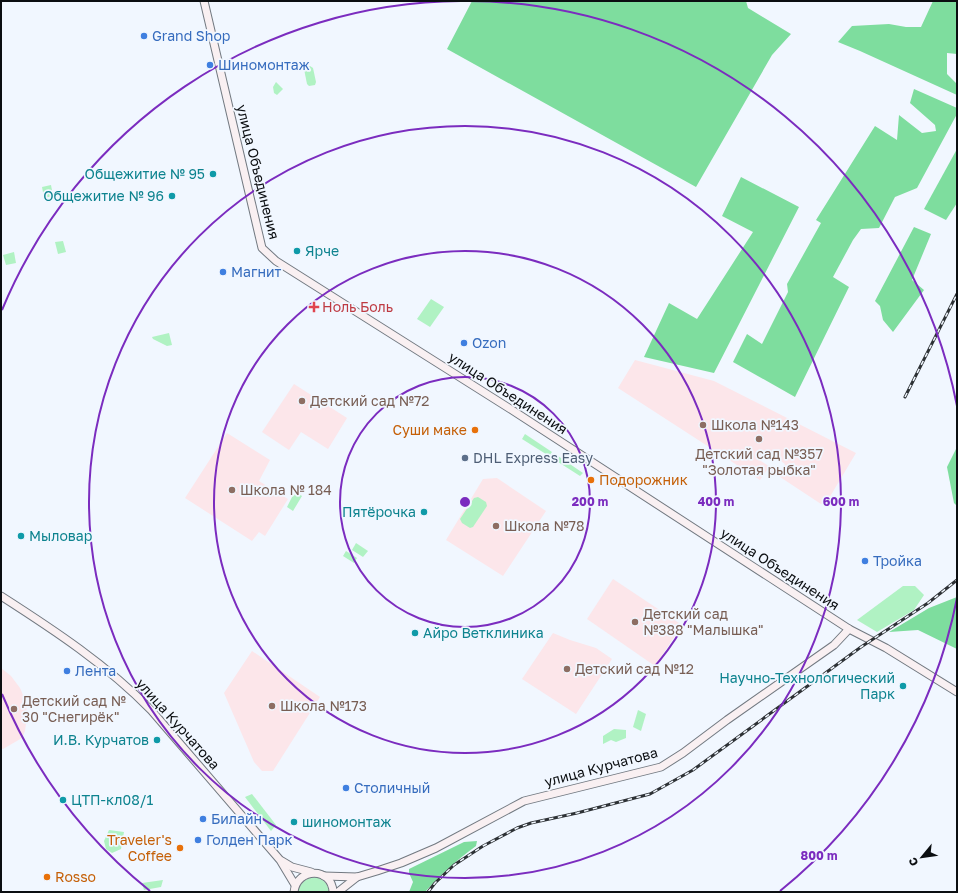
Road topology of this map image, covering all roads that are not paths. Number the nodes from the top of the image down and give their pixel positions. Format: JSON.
{"nodes":[{"id":1,"x":204,"y":1,"type":"edge"},
{"id":2,"x":1,"y":596,"type":"edge"},
{"id":3,"x":849,"y":629,"type":"junction"},
{"id":4,"x":957,"y":692,"type":"edge"},
{"id":5,"x":280,"y":860,"type":"junction"},
{"id":6,"x":312,"y":873,"type":"junction"},
{"id":7,"x":324,"y":876,"type":"junction"},
{"id":8,"x":357,"y":877,"type":"junction"},
{"id":9,"x":294,"y":890,"type":"edge"},
{"id":10,"x":333,"y":892,"type":"edge"},
{"id":11,"x":338,"y":892,"type":"edge"}],
"edges":[{"from":1,"to":3,"type":"main road","name":"улица Объединения"},
{"from":2,"to":5,"type":"main road","name":"улица Курчатова"},
{"from":3,"to":4,"type":"main road","name":"улица Объединения"},
{"from":3,"to":8,"type":"main road","name":"улица Курчатова"},
{"from":5,"to":6,"type":"main road","name":"улица Курчатова"},
{"from":5,"to":9,"type":"main road"},
{"from":6,"to":7,"type":"main road","name":"улица Курчатова"},
{"from":6,"to":9,"type":"main road"},
{"from":7,"to":8,"type":"main road","name":"улица Курчатова"},
{"from":7,"to":10,"type":"main road"},
{"from":8,"to":11,"type":"main road","name":"улица Курчатова"}]}
